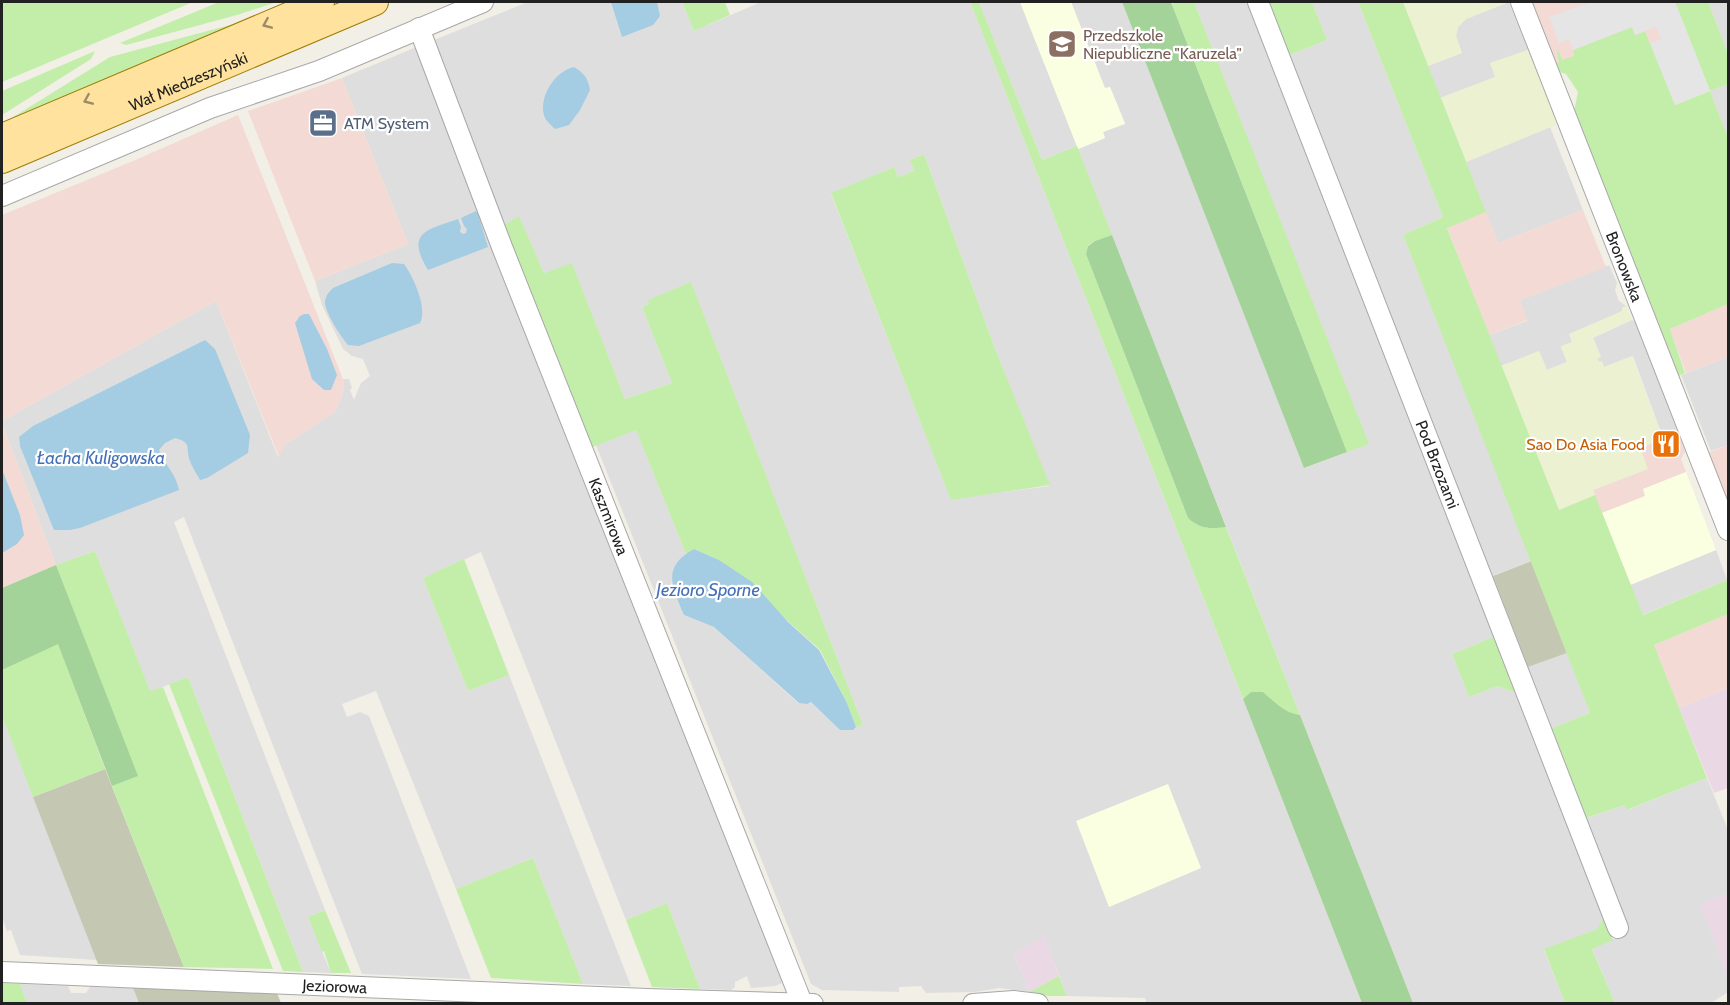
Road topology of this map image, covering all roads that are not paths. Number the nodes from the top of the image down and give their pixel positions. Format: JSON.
{"nodes":[{"id":1,"x":321,"y":2,"type":"edge"},
{"id":2,"x":375,"y":2,"type":"edge"},
{"id":3,"x":483,"y":2,"type":"edge"},
{"id":4,"x":1258,"y":2,"type":"edge"},
{"id":5,"x":1521,"y":2,"type":"edge"},
{"id":6,"x":419,"y":28,"type":"junction"},
{"id":7,"x":2,"y":137,"type":"edge"},
{"id":8,"x":2,"y":160,"type":"edge"},
{"id":9,"x":2,"y":196,"type":"edge"},
{"id":10,"x":1728,"y":531,"type":"edge"},
{"id":11,"x":1618,"y":928,"type":"dead end"},
{"id":12,"x":2,"y":972,"type":"edge"},
{"id":13,"x":807,"y":1003,"type":"edge"},
{"id":14,"x":973,"y":1004,"type":"edge"},
{"id":15,"x":1038,"y":1004,"type":"edge"}],
"edges":[{"from":1,"to":7,"type":"main road","name":"Wał Miedzeszyński","one_way":true},
{"from":2,"to":8,"type":"main road","name":"Wał Miedzeszyński"},
{"from":3,"to":6,"type":"street"},
{"from":4,"to":11,"type":"street","name":"Pod Brzozami"},
{"from":5,"to":10,"type":"street","name":"Bronowska"},
{"from":6,"to":9,"type":"street"},
{"from":6,"to":13,"type":"street","name":"Kaszmirowa"},
{"from":12,"to":13,"type":"street","name":"Jeziorowa"},
{"from":14,"to":15,"type":"street"}]}
